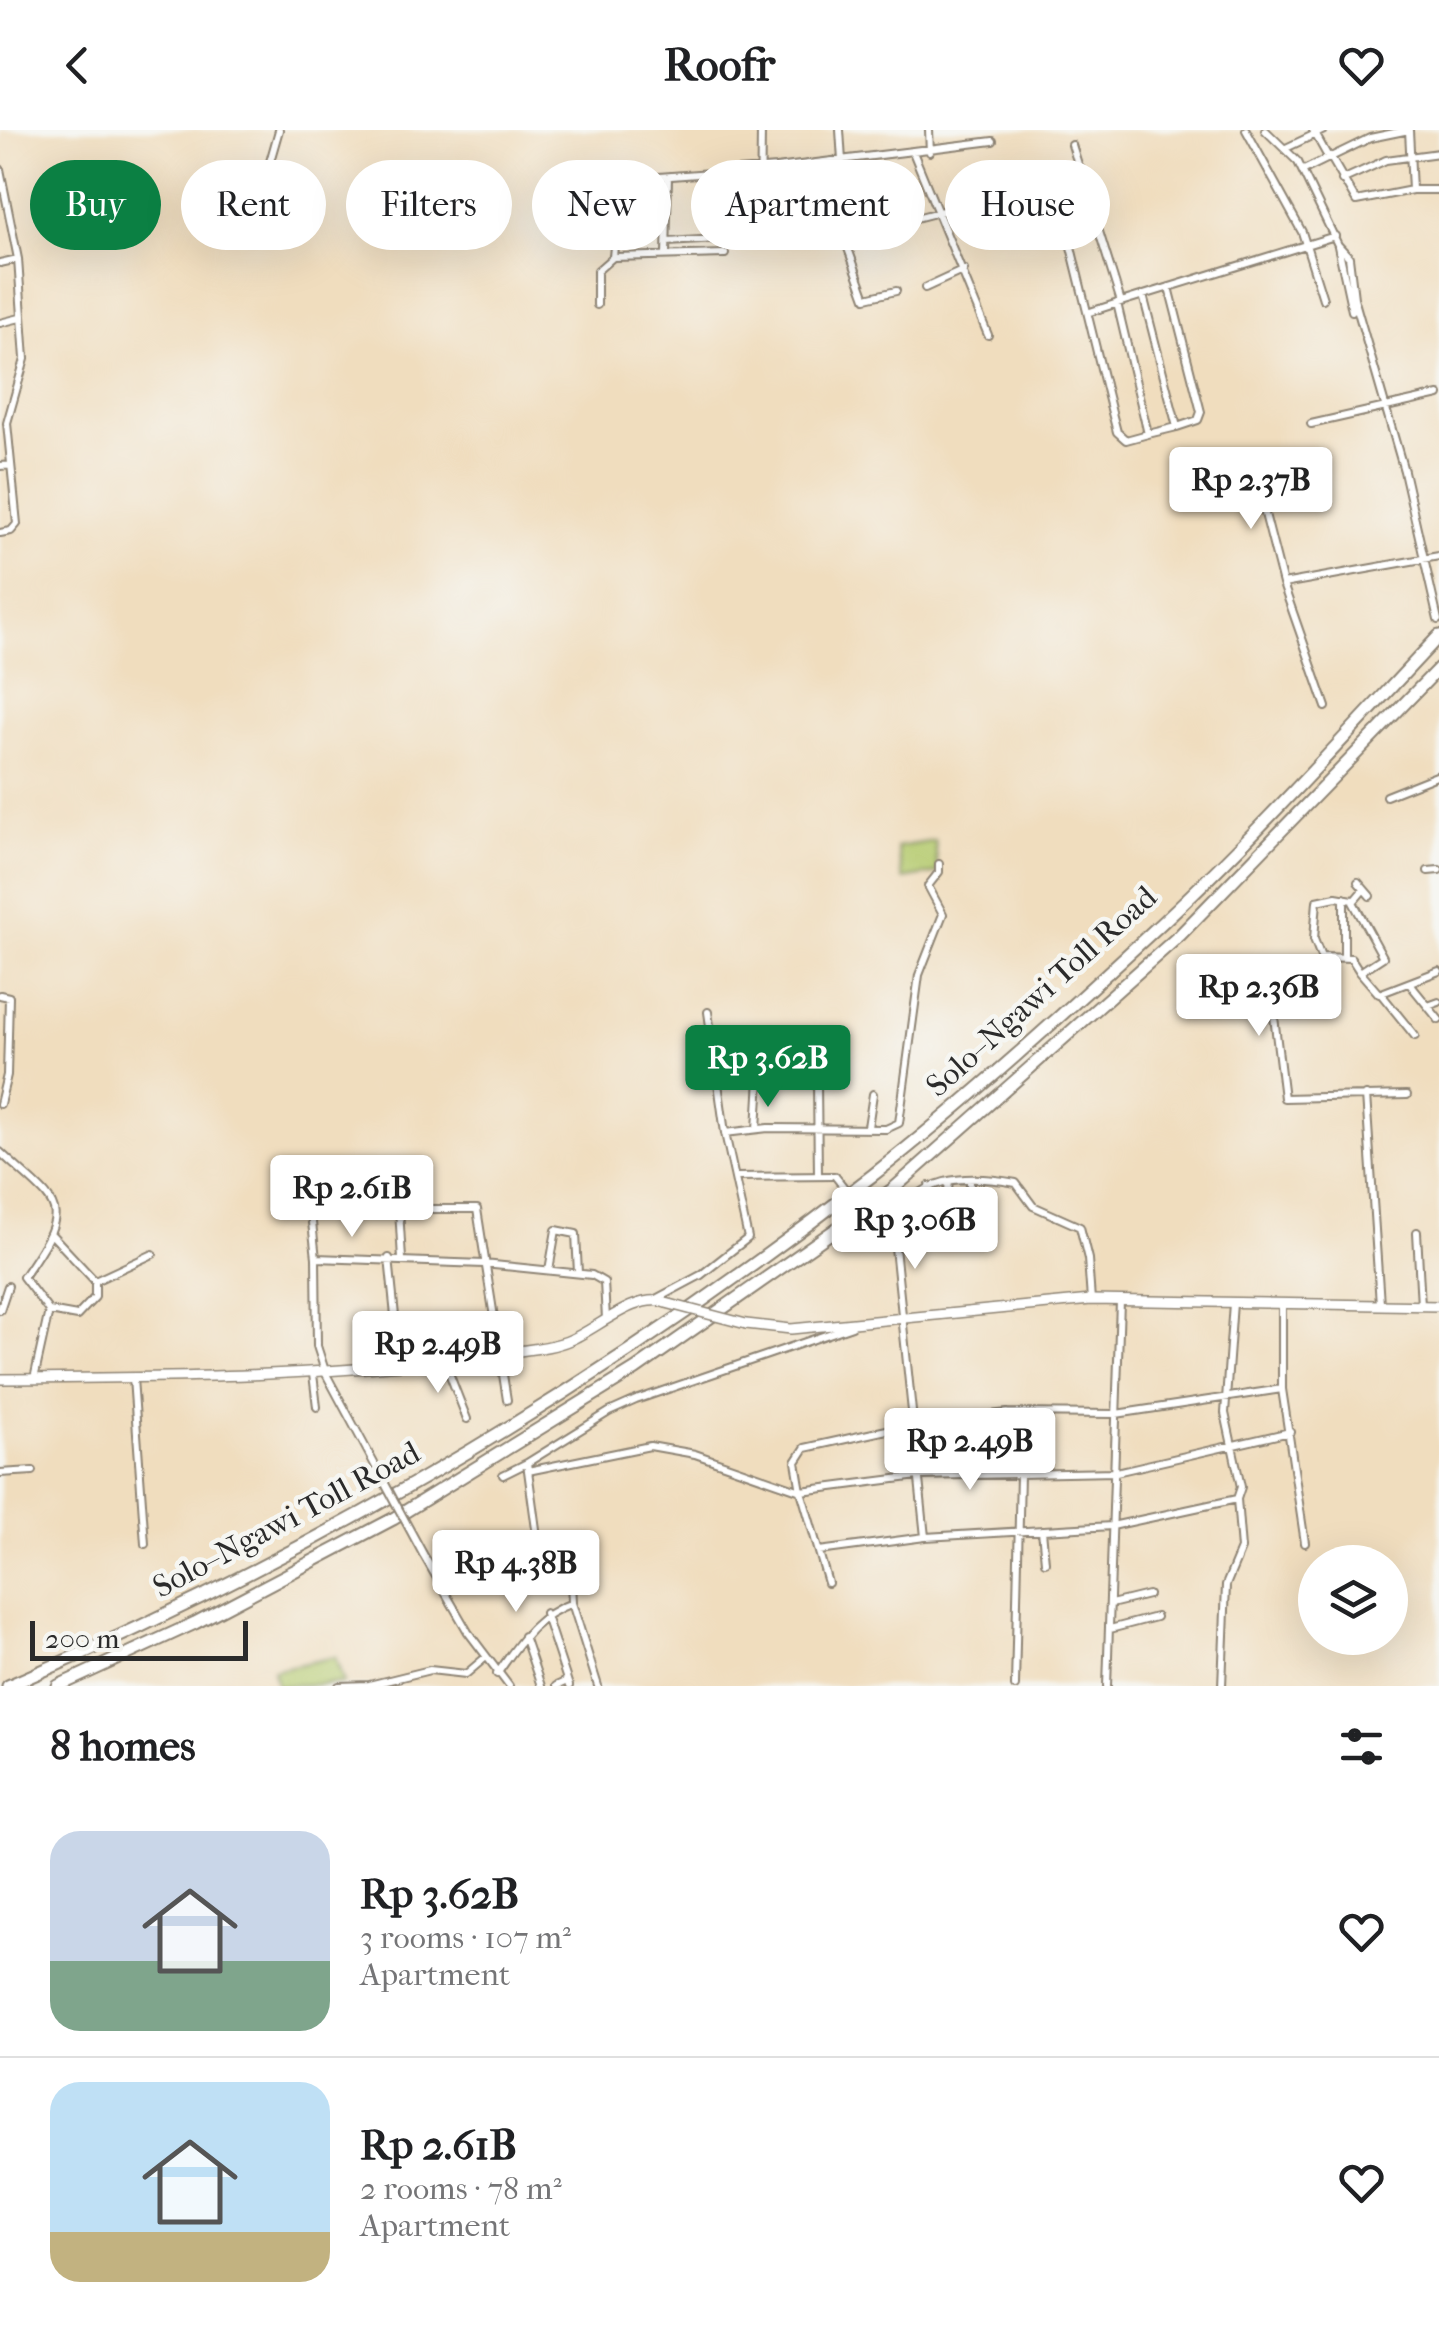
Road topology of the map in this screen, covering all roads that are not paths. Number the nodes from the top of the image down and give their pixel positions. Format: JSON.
{"nodes":[{"id":1,"x":279,"y":130,"type":"edge"},
{"id":2,"x":761,"y":130,"type":"edge"},
{"id":3,"x":840,"y":130,"type":"edge"},
{"id":4,"x":929,"y":130,"type":"edge"},
{"id":5,"x":1246,"y":130,"type":"edge"},
{"id":6,"x":1266,"y":130,"type":"edge"},
{"id":7,"x":1324,"y":130,"type":"edge"},
{"id":8,"x":1409,"y":130,"type":"edge"},
{"id":9,"x":1314,"y":132,"type":"edge"},
{"id":10,"x":993,"y":141,"type":"dead end"},
{"id":11,"x":1072,"y":145,"type":"dead end"},
{"id":12,"x":1286,"y":148,"type":"junction"},
{"id":13,"x":913,"y":152,"type":"junction"},
{"id":14,"x":930,"y":152,"type":"junction"},
{"id":15,"x":1439,"y":154,"type":"edge"},
{"id":16,"x":1329,"y":156,"type":"junction"},
{"id":17,"x":1410,"y":156,"type":"junction"},
{"id":18,"x":270,"y":160,"type":"edge"},
{"id":19,"x":760,"y":160,"type":"edge"},
{"id":20,"x":842,"y":160,"type":"joint"},
{"id":21,"x":1077,"y":160,"type":"edge"},
{"id":22,"x":0,"y":169,"type":"edge"},
{"id":23,"x":1303,"y":171,"type":"junction"},
{"id":24,"x":1342,"y":180,"type":"junction"},
{"id":25,"x":1412,"y":190,"type":"junction"},
{"id":26,"x":1439,"y":190,"type":"edge"},
{"id":27,"x":3,"y":196,"type":"edge"},
{"id":28,"x":945,"y":212,"type":"edge"},
{"id":29,"x":937,"y":214,"type":"junction"},
{"id":30,"x":925,"y":217,"type":"edge"},
{"id":31,"x":1337,"y":240,"type":"junction"},
{"id":32,"x":1306,"y":245,"type":"junction"},
{"id":33,"x":612,"y":250,"type":"edge"},
{"id":34,"x":666,"y":250,"type":"edge"},
{"id":35,"x":847,"y":250,"type":"edge"},
{"id":36,"x":1073,"y":250,"type":"edge"},
{"id":37,"x":1104,"y":250,"type":"edge"},
{"id":38,"x":725,"y":254,"type":"dead end"},
{"id":39,"x":666,"y":255,"type":"junction"},
{"id":40,"x":612,"y":256,"type":"junction"},
{"id":41,"x":18,"y":259,"type":"junction"},
{"id":42,"x":0,"y":263,"type":"edge"},
{"id":43,"x":964,"y":270,"type":"junction"},
{"id":44,"x":1170,"y":287,"type":"junction"},
{"id":45,"x":925,"y":288,"type":"dead end"},
{"id":46,"x":896,"y":291,"type":"dead end"},
{"id":47,"x":1143,"y":295,"type":"junction"},
{"id":48,"x":1324,"y":300,"type":"dead end"},
{"id":49,"x":1119,"y":302,"type":"junction"},
{"id":50,"x":598,"y":305,"type":"dead end"},
{"id":51,"x":1352,"y":311,"type":"dead end"},
{"id":52,"x":1090,"y":312,"type":"junction"},
{"id":53,"x":20,"y":318,"type":"junction"},
{"id":54,"x":0,"y":323,"type":"edge"},
{"id":55,"x":988,"y":335,"type":"dead end"},
{"id":56,"x":1439,"y":395,"type":"edge"},
{"id":57,"x":1383,"y":408,"type":"junction"},
{"id":58,"x":1311,"y":424,"type":"dead end"},
{"id":59,"x":1177,"y":427,"type":"junction"},
{"id":60,"x":1148,"y":434,"type":"junction"},
{"id":61,"x":11,"y":464,"type":"junction"},
{"id":62,"x":0,"y":466,"type":"edge"},
{"id":63,"x":1254,"y":471,"type":"dead end"},
{"id":64,"x":0,"y":532,"type":"edge"},
{"id":65,"x":1439,"y":556,"type":"edge"},
{"id":66,"x":1424,"y":562,"type":"junction"},
{"id":67,"x":1283,"y":584,"type":"junction"},
{"id":68,"x":1438,"y":620,"type":"edge"},
{"id":69,"x":1439,"y":636,"type":"edge"},
{"id":70,"x":1439,"y":668,"type":"edge"},
{"id":71,"x":1326,"y":708,"type":"dead end"},
{"id":72,"x":1439,"y":775,"type":"edge"},
{"id":73,"x":1386,"y":796,"type":"dead end"},
{"id":74,"x":939,"y":864,"type":"dead end"},
{"id":75,"x":1439,"y":870,"type":"edge"},
{"id":76,"x":1428,"y":871,"type":"dead end"},
{"id":77,"x":1364,"y":889,"type":"dead end"},
{"id":78,"x":1349,"y":899,"type":"junction"},
{"id":79,"x":1344,"y":957,"type":"junction"},
{"id":80,"x":1251,"y":965,"type":"dead end"},
{"id":81,"x":1439,"y":971,"type":"edge"},
{"id":82,"x":1360,"y":972,"type":"junction"},
{"id":83,"x":1409,"y":983,"type":"junction"},
{"id":84,"x":1381,"y":994,"type":"junction"},
{"id":85,"x":0,"y":995,"type":"edge"},
{"id":86,"x":1439,"y":1002,"type":"edge"},
{"id":87,"x":1428,"y":1006,"type":"junction"},
{"id":88,"x":708,"y":1012,"type":"dead end"},
{"id":89,"x":1439,"y":1020,"type":"edge"},
{"id":90,"x":1415,"y":1036,"type":"dead end"},
{"id":91,"x":761,"y":1061,"type":"dead end"},
{"id":92,"x":817,"y":1081,"type":"dead end"},
{"id":93,"x":873,"y":1094,"type":"dead end"},
{"id":94,"x":1366,"y":1095,"type":"junction"},
{"id":95,"x":1407,"y":1095,"type":"dead end"},
{"id":96,"x":0,"y":1104,"type":"edge"},
{"id":97,"x":868,"y":1127,"type":"junction"},
{"id":98,"x":814,"y":1128,"type":"junction"},
{"id":99,"x":758,"y":1129,"type":"junction"},
{"id":100,"x":725,"y":1132,"type":"junction"},
{"id":101,"x":0,"y":1152,"type":"edge"},
{"id":102,"x":818,"y":1176,"type":"junction"},
{"id":103,"x":737,"y":1177,"type":"junction"},
{"id":104,"x":949,"y":1181,"type":"junction"},
{"id":105,"x":970,"y":1181,"type":"junction"},
{"id":106,"x":929,"y":1186,"type":"junction"},
{"id":107,"x":340,"y":1188,"type":"dead end"},
{"id":108,"x":398,"y":1209,"type":"junction"},
{"id":109,"x":312,"y":1216,"type":"junction"},
{"id":110,"x":930,"y":1219,"type":"dead end"},
{"id":111,"x":945,"y":1221,"type":"dead end"},
{"id":112,"x":969,"y":1222,"type":"dead end"},
{"id":113,"x":893,"y":1228,"type":"junction"},
{"id":114,"x":1417,"y":1232,"type":"dead end"},
{"id":115,"x":52,"y":1235,"type":"junction"},
{"id":116,"x":153,"y":1254,"type":"dead end"},
{"id":117,"x":316,"y":1258,"type":"junction"},
{"id":118,"x":389,"y":1258,"type":"junction"},
{"id":119,"x":402,"y":1260,"type":"junction"},
{"id":120,"x":484,"y":1264,"type":"junction"},
{"id":121,"x":549,"y":1270,"type":"junction"},
{"id":122,"x":578,"y":1273,"type":"junction"},
{"id":123,"x":94,"y":1281,"type":"junction"},
{"id":124,"x":8,"y":1286,"type":"dead end"},
{"id":125,"x":1091,"y":1300,"type":"junction"},
{"id":126,"x":1120,"y":1300,"type":"junction"},
{"id":127,"x":661,"y":1301,"type":"junction"},
{"id":128,"x":1233,"y":1304,"type":"junction"},
{"id":129,"x":1282,"y":1304,"type":"junction"},
{"id":130,"x":1380,"y":1304,"type":"junction"},
{"id":131,"x":1421,"y":1306,"type":"junction"},
{"id":132,"x":1439,"y":1306,"type":"edge"},
{"id":133,"x":0,"y":1310,"type":"edge"},
{"id":134,"x":50,"y":1311,"type":"junction"},
{"id":135,"x":902,"y":1319,"type":"junction"},
{"id":136,"x":862,"y":1322,"type":"junction"},
{"id":137,"x":606,"y":1323,"type":"junction"},
{"id":138,"x":497,"y":1355,"type":"junction"},
{"id":139,"x":443,"y":1359,"type":"junction"},
{"id":140,"x":400,"y":1364,"type":"junction"},
{"id":141,"x":313,"y":1374,"type":"junction"},
{"id":142,"x":326,"y":1374,"type":"junction"},
{"id":143,"x":133,"y":1378,"type":"junction"},
{"id":144,"x":0,"y":1379,"type":"edge"},
{"id":145,"x":34,"y":1379,"type":"junction"},
{"id":146,"x":1282,"y":1389,"type":"junction"},
{"id":147,"x":1226,"y":1396,"type":"junction"},
{"id":148,"x":507,"y":1400,"type":"dead end"},
{"id":149,"x":317,"y":1407,"type":"dead end"},
{"id":150,"x":1008,"y":1413,"type":"junction"},
{"id":151,"x":1116,"y":1414,"type":"junction"},
{"id":152,"x":467,"y":1419,"type":"dead end"},
{"id":153,"x":914,"y":1424,"type":"junction"},
{"id":154,"x":1290,"y":1432,"type":"junction"},
{"id":155,"x":1233,"y":1449,"type":"junction"},
{"id":156,"x":1002,"y":1454,"type":"dead end"},
{"id":157,"x":528,"y":1467,"type":"junction"},
{"id":158,"x":0,"y":1472,"type":"edge"},
{"id":159,"x":33,"y":1472,"type":"dead end"},
{"id":160,"x":1116,"y":1472,"type":"junction"},
{"id":161,"x":1020,"y":1474,"type":"junction"},
{"id":162,"x":503,"y":1476,"type":"dead end"},
{"id":163,"x":918,"y":1476,"type":"junction"},
{"id":164,"x":802,"y":1490,"type":"junction"},
{"id":165,"x":1237,"y":1499,"type":"junction"},
{"id":166,"x":1112,"y":1526,"type":"junction"},
{"id":167,"x":1016,"y":1530,"type":"junction"},
{"id":168,"x":1042,"y":1530,"type":"junction"},
{"id":169,"x":925,"y":1536,"type":"junction"},
{"id":170,"x":1305,"y":1543,"type":"dead end"},
{"id":171,"x":145,"y":1544,"type":"dead end"},
{"id":172,"x":819,"y":1551,"type":"junction"},
{"id":173,"x":1045,"y":1562,"type":"dead end"},
{"id":174,"x":828,"y":1583,"type":"dead end"},
{"id":175,"x":1148,"y":1595,"type":"dead end"},
{"id":176,"x":572,"y":1603,"type":"junction"},
{"id":177,"x":1111,"y":1604,"type":"junction"},
{"id":178,"x":544,"y":1614,"type":"junction"},
{"id":179,"x":1156,"y":1617,"type":"dead end"},
{"id":180,"x":1110,"y":1629,"type":"junction"},
{"id":181,"x":524,"y":1636,"type":"junction"},
{"id":182,"x":486,"y":1657,"type":"junction"},
{"id":183,"x":498,"y":1674,"type":"junction"},
{"id":184,"x":568,"y":1684,"type":"edge"},
{"id":185,"x":8,"y":1686,"type":"edge"},
{"id":186,"x":58,"y":1686,"type":"edge"},
{"id":187,"x":339,"y":1686,"type":"edge"},
{"id":188,"x":509,"y":1686,"type":"edge"},
{"id":189,"x":541,"y":1686,"type":"edge"},
{"id":190,"x":556,"y":1686,"type":"edge"},
{"id":191,"x":598,"y":1686,"type":"edge"},
{"id":192,"x":1016,"y":1686,"type":"edge"},
{"id":193,"x":1107,"y":1686,"type":"edge"},
{"id":194,"x":1222,"y":1686,"type":"edge"}],
"edges":[{"from":1,"to":18,"type":"street"},
{"from":2,"to":19,"type":"street"},
{"from":3,"to":20,"type":"street"},
{"from":4,"to":14,"type":"street"},
{"from":5,"to":32,"type":"street"},
{"from":6,"to":12,"type":"street"},
{"from":7,"to":9,"type":"street"},
{"from":8,"to":16,"type":"street"},
{"from":8,"to":17,"type":"street"},
{"from":9,"to":12,"type":"street"},
{"from":9,"to":16,"type":"street"},
{"from":10,"to":14,"type":"street"},
{"from":11,"to":21,"type":"street"},
{"from":12,"to":23,"type":"street"},
{"from":13,"to":14,"type":"street"},
{"from":13,"to":20,"type":"street"},
{"from":13,"to":29,"type":"street"},
{"from":15,"to":17,"type":"street"},
{"from":16,"to":23,"type":"street"},
{"from":16,"to":24,"type":"street"},
{"from":17,"to":24,"type":"street"},
{"from":17,"to":25,"type":"street"},
{"from":22,"to":27,"type":"street"},
{"from":23,"to":31,"type":"street"},
{"from":24,"to":25,"type":"street"},
{"from":25,"to":26,"type":"street"},
{"from":27,"to":41,"type":"street"},
{"from":28,"to":29,"type":"street"},
{"from":29,"to":30,"type":"street"},
{"from":29,"to":43,"type":"street"},
{"from":31,"to":32,"type":"street"},
{"from":31,"to":51,"type":"street"},
{"from":31,"to":57,"type":"street"},
{"from":32,"to":44,"type":"street"},
{"from":32,"to":48,"type":"street"},
{"from":33,"to":40,"type":"street"},
{"from":34,"to":39,"type":"street"},
{"from":35,"to":46,"type":"street"},
{"from":36,"to":52,"type":"street"},
{"from":37,"to":49,"type":"street"},
{"from":38,"to":39,"type":"street"},
{"from":39,"to":40,"type":"street"},
{"from":40,"to":50,"type":"street"},
{"from":41,"to":42,"type":"street"},
{"from":41,"to":53,"type":"street"},
{"from":43,"to":45,"type":"street"},
{"from":43,"to":55,"type":"street"},
{"from":44,"to":47,"type":"street"},
{"from":44,"to":59,"type":"street"},
{"from":47,"to":49,"type":"street"},
{"from":47,"to":59,"type":"street"},
{"from":49,"to":52,"type":"street"},
{"from":49,"to":60,"type":"street"},
{"from":52,"to":60,"type":"street"},
{"from":53,"to":54,"type":"street"},
{"from":53,"to":61,"type":"street"},
{"from":56,"to":57,"type":"street"},
{"from":57,"to":58,"type":"street"},
{"from":57,"to":66,"type":"street"},
{"from":59,"to":60,"type":"street"},
{"from":61,"to":62,"type":"street"},
{"from":61,"to":64,"type":"street"},
{"from":63,"to":67,"type":"street"},
{"from":65,"to":66,"type":"street"},
{"from":66,"to":67,"type":"street"},
{"from":66,"to":68,"type":"street"},
{"from":67,"to":71,"type":"street"},
{"from":69,"to":185,"type":"highway","name":"Solo–Ngawi Toll Road"},
{"from":70,"to":186,"type":"highway","name":"Solo–Ngawi Toll Road"},
{"from":72,"to":73,"type":"street"},
{"from":74,"to":97,"type":"street"},
{"from":75,"to":76,"type":"street"},
{"from":77,"to":78,"type":"street"},
{"from":78,"to":79,"type":"street"},
{"from":78,"to":79,"type":"street"},
{"from":78,"to":82,"type":"street"},
{"from":79,"to":82,"type":"street"},
{"from":80,"to":94,"type":"street"},
{"from":81,"to":83,"type":"street"},
{"from":82,"to":84,"type":"street"},
{"from":83,"to":84,"type":"street"},
{"from":83,"to":87,"type":"street"},
{"from":84,"to":90,"type":"street"},
{"from":85,"to":96,"type":"street"},
{"from":86,"to":87,"type":"street"},
{"from":87,"to":89,"type":"street"},
{"from":88,"to":100,"type":"street"},
{"from":91,"to":99,"type":"street"},
{"from":92,"to":98,"type":"street"},
{"from":93,"to":97,"type":"street"},
{"from":94,"to":95,"type":"street"},
{"from":94,"to":130,"type":"street"},
{"from":97,"to":98,"type":"street"},
{"from":98,"to":99,"type":"street"},
{"from":98,"to":102,"type":"street"},
{"from":99,"to":100,"type":"street"},
{"from":100,"to":103,"type":"street"},
{"from":101,"to":115,"type":"street"},
{"from":102,"to":103,"type":"street"},
{"from":102,"to":113,"type":"street","bridge":true},
{"from":103,"to":127,"type":"street"},
{"from":104,"to":105,"type":"street"},
{"from":104,"to":106,"type":"street"},
{"from":104,"to":111,"type":"street"},
{"from":105,"to":112,"type":"street"},
{"from":105,"to":125,"type":"street"},
{"from":106,"to":110,"type":"street"},
{"from":106,"to":113,"type":"street"},
{"from":107,"to":109,"type":"street"},
{"from":108,"to":109,"type":"street"},
{"from":108,"to":119,"type":"street"},
{"from":108,"to":120,"type":"street"},
{"from":109,"to":117,"type":"street"},
{"from":113,"to":135,"type":"street"},
{"from":114,"to":131,"type":"street"},
{"from":115,"to":123,"type":"street"},
{"from":115,"to":134,"type":"street"},
{"from":116,"to":123,"type":"street"},
{"from":117,"to":118,"type":"street"},
{"from":117,"to":142,"type":"street"},
{"from":118,"to":119,"type":"street"},
{"from":118,"to":140,"type":"street"},
{"from":119,"to":120,"type":"street"},
{"from":120,"to":121,"type":"street"},
{"from":120,"to":138,"type":"street"},
{"from":121,"to":122,"type":"street"},
{"from":121,"to":122,"type":"street"},
{"from":122,"to":137,"type":"street"},
{"from":123,"to":134,"type":"street"},
{"from":124,"to":133,"type":"street"},
{"from":125,"to":126,"type":"street"},
{"from":125,"to":135,"type":"street"},
{"from":126,"to":128,"type":"street"},
{"from":126,"to":151,"type":"street"},
{"from":127,"to":136,"type":"street","bridge":true},
{"from":127,"to":137,"type":"street"},
{"from":128,"to":129,"type":"street"},
{"from":128,"to":147,"type":"street"},
{"from":129,"to":130,"type":"street"},
{"from":129,"to":146,"type":"street"},
{"from":130,"to":131,"type":"street"},
{"from":131,"to":132,"type":"street"},
{"from":134,"to":145,"type":"street"},
{"from":135,"to":136,"type":"street"},
{"from":135,"to":153,"type":"street"},
{"from":136,"to":157,"type":"street"},
{"from":137,"to":138,"type":"street"},
{"from":138,"to":139,"type":"street"},
{"from":138,"to":148,"type":"street"},
{"from":139,"to":140,"type":"street"},
{"from":139,"to":152,"type":"street"},
{"from":140,"to":142,"type":"street"},
{"from":141,"to":142,"type":"street"},
{"from":141,"to":143,"type":"street"},
{"from":141,"to":149,"type":"street"},
{"from":142,"to":182,"type":"street","bridge":true},
{"from":143,"to":145,"type":"street"},
{"from":143,"to":171,"type":"street"},
{"from":144,"to":145,"type":"street"},
{"from":146,"to":147,"type":"street"},
{"from":146,"to":154,"type":"street"},
{"from":147,"to":151,"type":"street"},
{"from":147,"to":155,"type":"street"},
{"from":150,"to":151,"type":"street"},
{"from":150,"to":153,"type":"street"},
{"from":150,"to":156,"type":"street"},
{"from":151,"to":160,"type":"street"},
{"from":153,"to":163,"type":"street"},
{"from":153,"to":164,"type":"street"},
{"from":154,"to":155,"type":"street"},
{"from":154,"to":170,"type":"street"},
{"from":155,"to":160,"type":"street"},
{"from":155,"to":165,"type":"street"},
{"from":157,"to":162,"type":"street"},
{"from":157,"to":164,"type":"street"},
{"from":157,"to":176,"type":"street"},
{"from":158,"to":159,"type":"street"},
{"from":160,"to":161,"type":"street"},
{"from":160,"to":166,"type":"street"},
{"from":161,"to":163,"type":"street"},
{"from":161,"to":167,"type":"street"},
{"from":163,"to":164,"type":"street"},
{"from":163,"to":169,"type":"street"},
{"from":164,"to":172,"type":"street"},
{"from":165,"to":166,"type":"street"},
{"from":165,"to":194,"type":"street"},
{"from":166,"to":168,"type":"street"},
{"from":166,"to":177,"type":"street"},
{"from":167,"to":168,"type":"street"},
{"from":167,"to":169,"type":"street"},
{"from":167,"to":192,"type":"street"},
{"from":168,"to":173,"type":"street"},
{"from":169,"to":172,"type":"street"},
{"from":172,"to":174,"type":"street"},
{"from":175,"to":177,"type":"street"},
{"from":176,"to":178,"type":"street"},
{"from":176,"to":191,"type":"street"},
{"from":177,"to":180,"type":"street"},
{"from":178,"to":181,"type":"street"},
{"from":178,"to":184,"type":"street"},
{"from":179,"to":180,"type":"street"},
{"from":180,"to":193,"type":"street"},
{"from":181,"to":183,"type":"street"},
{"from":181,"to":189,"type":"street"},
{"from":182,"to":183,"type":"street"},
{"from":182,"to":187,"type":"street"},
{"from":183,"to":188,"type":"street"},
{"from":184,"to":190,"type":"street"}]}
